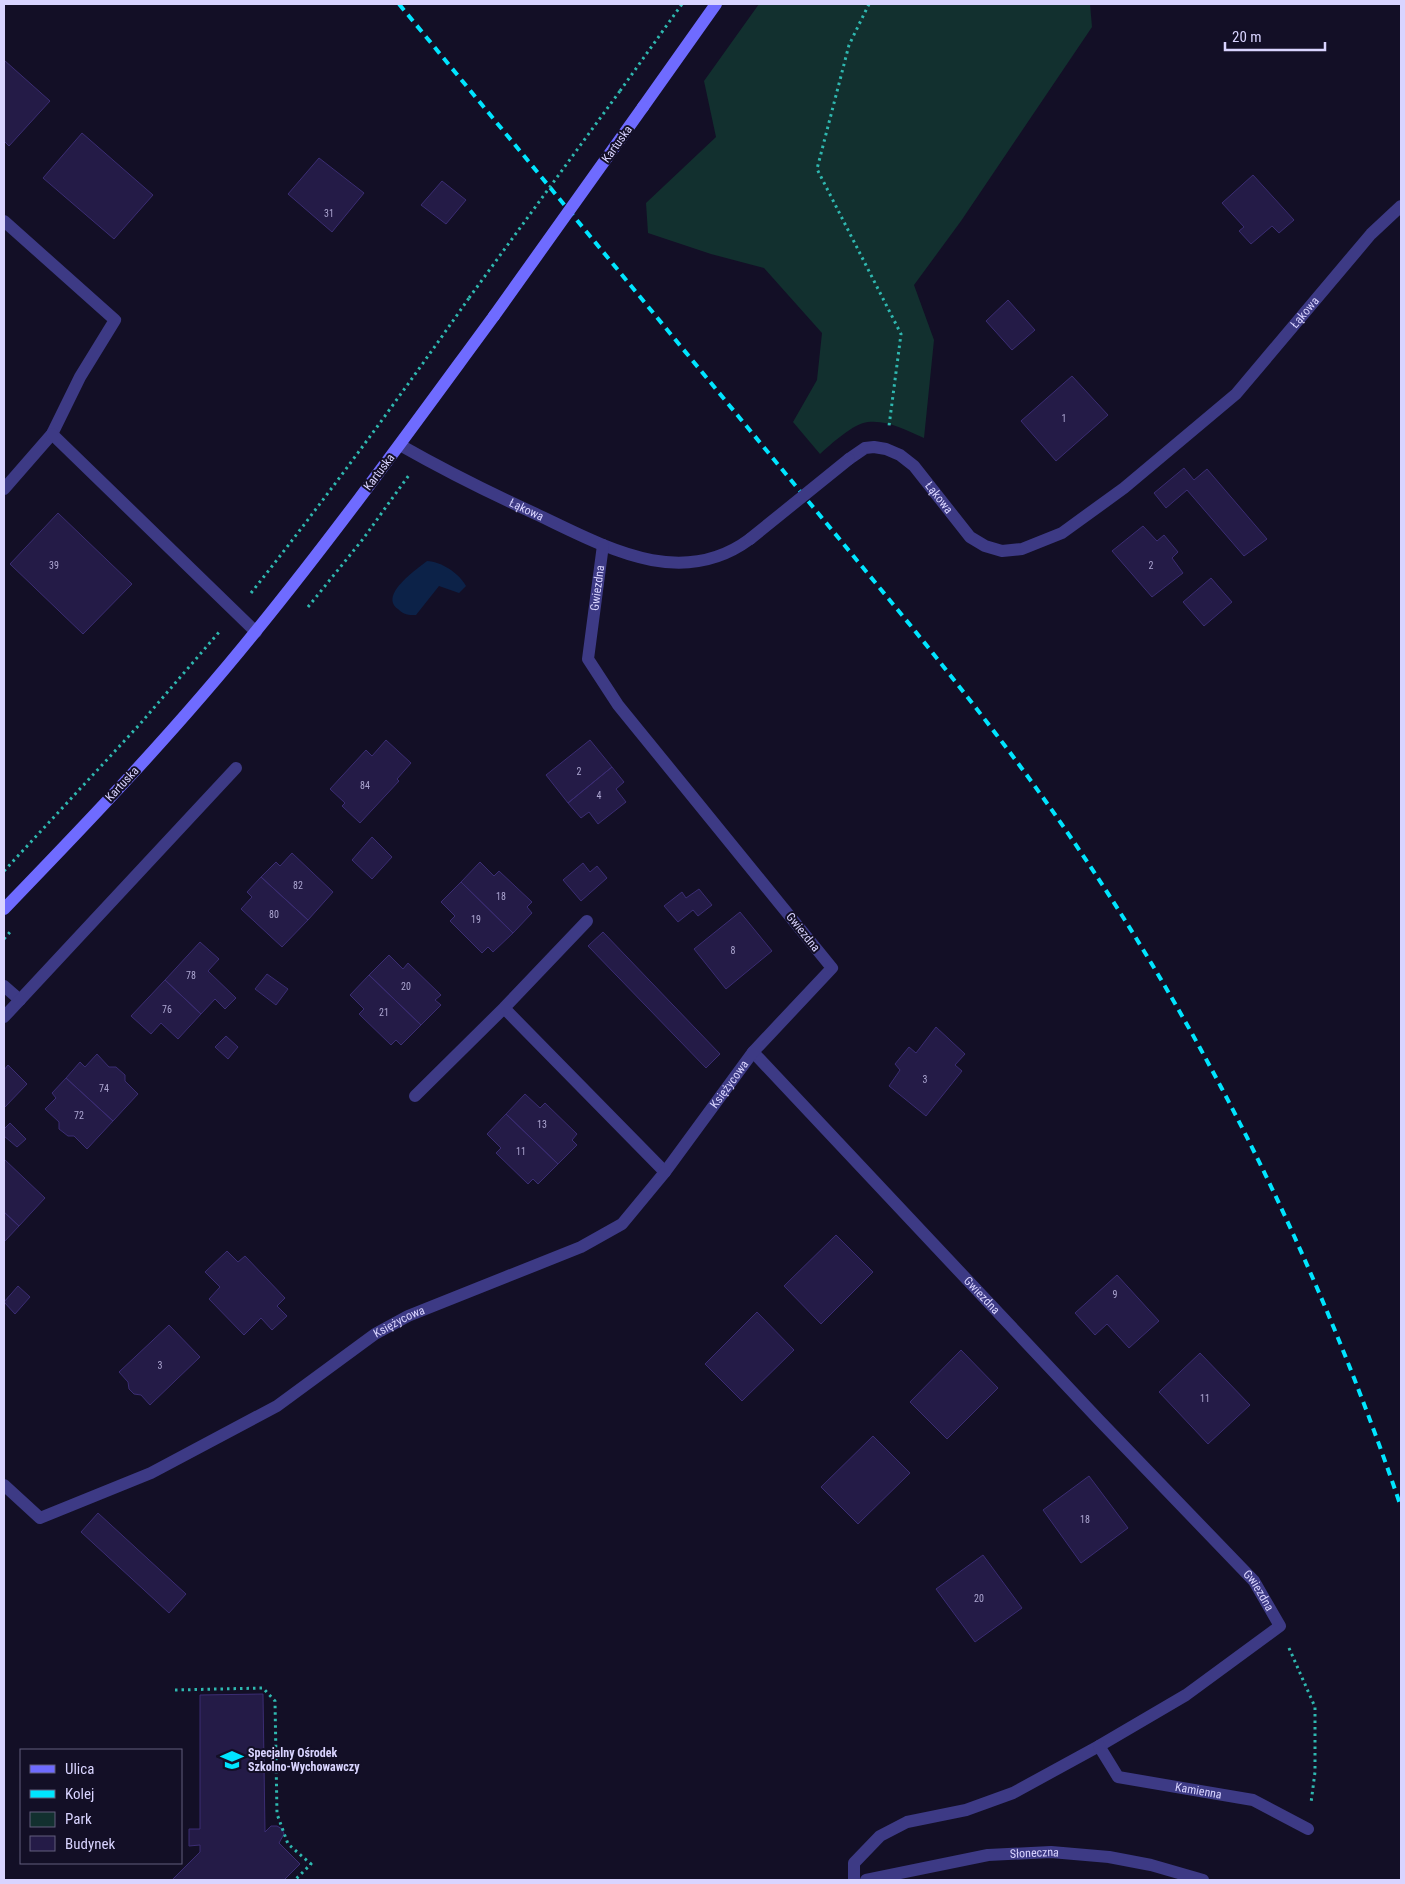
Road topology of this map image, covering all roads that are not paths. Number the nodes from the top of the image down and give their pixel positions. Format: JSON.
{"nodes":[{"id":1,"x":716,"y":4,"type":"edge"},
{"id":2,"x":1401,"y":206,"type":"edge"},
{"id":3,"x":4,"y":220,"type":"edge"},
{"id":4,"x":52,"y":434,"type":"junction"},
{"id":5,"x":400,"y":445,"type":"junction"},
{"id":6,"x":4,"y":489,"type":"edge"},
{"id":7,"x":603,"y":545,"type":"junction"},
{"id":8,"x":256,"y":632,"type":"junction"},
{"id":9,"x":236,"y":768,"type":"dead end"},
{"id":10,"x":4,"y":909,"type":"edge"},
{"id":11,"x":587,"y":921,"type":"dead end"},
{"id":12,"x":4,"y":986,"type":"edge"},
{"id":13,"x":20,"y":1000,"type":"junction"},
{"id":14,"x":504,"y":1008,"type":"junction"},
{"id":15,"x":4,"y":1017,"type":"edge"},
{"id":16,"x":753,"y":1052,"type":"junction"},
{"id":17,"x":415,"y":1096,"type":"dead end"},
{"id":18,"x":665,"y":1172,"type":"junction"},
{"id":19,"x":4,"y":1485,"type":"edge"},
{"id":20,"x":1099,"y":1746,"type":"junction"},
{"id":21,"x":1308,"y":1829,"type":"road end"},
{"id":22,"x":854,"y":1880,"type":"edge"},
{"id":23,"x":866,"y":1880,"type":"edge"},
{"id":24,"x":1203,"y":1880,"type":"edge"}],
"edges":[{"from":1,"to":5,"type":"main road","name":"Kartuska","bridge":true},
{"from":2,"to":7,"type":"street","name":"Łąkowa","bridge":true},
{"from":3,"to":4,"type":"street"},
{"from":4,"to":6,"type":"street"},
{"from":4,"to":8,"type":"street"},
{"from":5,"to":7,"type":"street","name":"Łąkowa"},
{"from":5,"to":8,"type":"main road","name":"Kartuska"},
{"from":7,"to":16,"type":"street","name":"Gwiezdna"},
{"from":8,"to":10,"type":"main road","name":"Kartuska"},
{"from":9,"to":13,"type":"street"},
{"from":11,"to":14,"type":"street"},
{"from":12,"to":13,"type":"street"},
{"from":13,"to":15,"type":"street"},
{"from":14,"to":17,"type":"street"},
{"from":14,"to":18,"type":"street"},
{"from":16,"to":18,"type":"street","name":"Księżycowa"},
{"from":16,"to":20,"type":"street","name":"Gwiezdna"},
{"from":18,"to":19,"type":"street","name":"Księżycowa"},
{"from":20,"to":21,"type":"street","name":"Kamienna"},
{"from":20,"to":22,"type":"street","name":"Gwiezdna"},
{"from":23,"to":24,"type":"street","name":"Słoneczna"}]}
